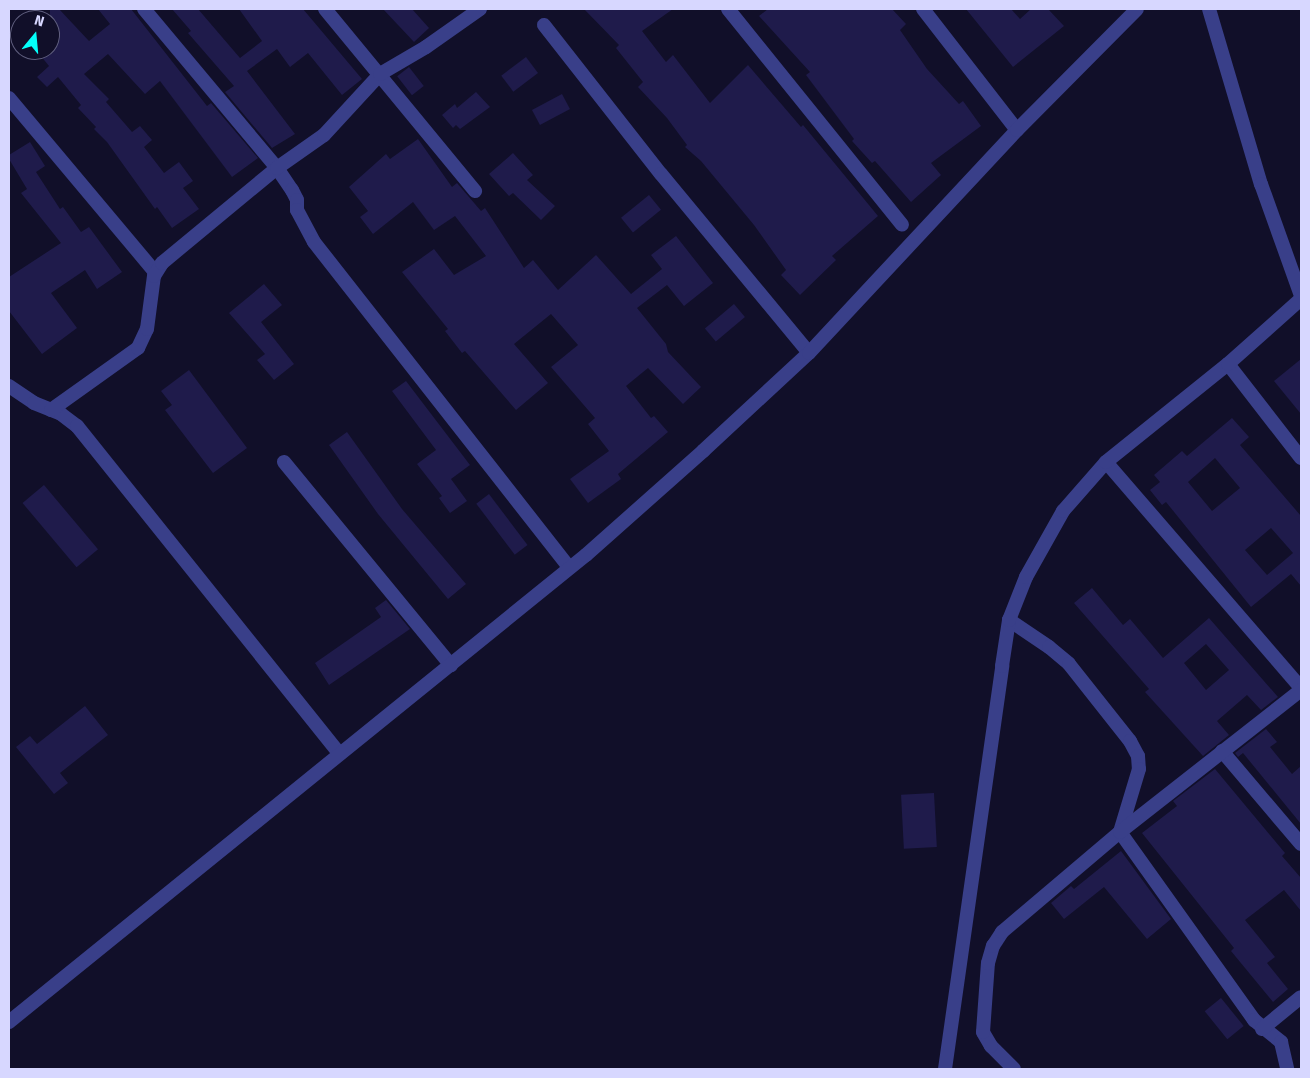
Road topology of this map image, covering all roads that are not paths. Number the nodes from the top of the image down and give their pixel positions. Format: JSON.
{"nodes":[{"id":1,"x":144,"y":9,"type":"edge"},
{"id":2,"x":325,"y":9,"type":"edge"},
{"id":3,"x":480,"y":9,"type":"edge"},
{"id":4,"x":728,"y":9,"type":"edge"},
{"id":5,"x":922,"y":9,"type":"edge"},
{"id":6,"x":1137,"y":9,"type":"edge"},
{"id":7,"x":1209,"y":9,"type":"edge"},
{"id":8,"x":544,"y":25,"type":"dead end"},
{"id":9,"x":380,"y":74,"type":"junction"},
{"id":10,"x":9,"y":98,"type":"edge"},
{"id":11,"x":1017,"y":130,"type":"junction"},
{"id":12,"x":277,"y":168,"type":"junction"},
{"id":13,"x":475,"y":191,"type":"dead end"},
{"id":14,"x":902,"y":225,"type":"dead end"},
{"id":15,"x":155,"y":272,"type":"junction"},
{"id":16,"x":1301,"y":297,"type":"edge"},
{"id":17,"x":809,"y":354,"type":"junction"},
{"id":18,"x":1228,"y":364,"type":"junction"},
{"id":19,"x":9,"y":386,"type":"edge"},
{"id":20,"x":51,"y":410,"type":"junction"},
{"id":21,"x":1301,"y":458,"type":"edge"},
{"id":22,"x":284,"y":462,"type":"dead end"},
{"id":23,"x":1106,"y":462,"type":"junction"},
{"id":24,"x":569,"y":567,"type":"junction"},
{"id":25,"x":1009,"y":620,"type":"junction"},
{"id":26,"x":451,"y":665,"type":"junction"},
{"id":27,"x":1301,"y":689,"type":"edge"},
{"id":28,"x":1222,"y":751,"type":"junction"},
{"id":29,"x":340,"y":754,"type":"junction"},
{"id":30,"x":1120,"y":832,"type":"junction"},
{"id":31,"x":1301,"y":844,"type":"edge"},
{"id":32,"x":1301,"y":997,"type":"edge"},
{"id":33,"x":9,"y":1022,"type":"edge"},
{"id":34,"x":1262,"y":1029,"type":"junction"},
{"id":35,"x":945,"y":1069,"type":"edge"},
{"id":36,"x":1014,"y":1069,"type":"edge"},
{"id":37,"x":1287,"y":1069,"type":"edge"}],
"edges":[{"from":1,"to":12,"type":"street"},
{"from":2,"to":9,"type":"street"},
{"from":3,"to":9,"type":"street"},
{"from":4,"to":14,"type":"street"},
{"from":5,"to":11,"type":"street"},
{"from":6,"to":11,"type":"street"},
{"from":7,"to":16,"type":"street"},
{"from":8,"to":17,"type":"street"},
{"from":9,"to":12,"type":"street"},
{"from":9,"to":13,"type":"street"},
{"from":10,"to":15,"type":"street"},
{"from":11,"to":17,"type":"street"},
{"from":12,"to":15,"type":"street"},
{"from":12,"to":24,"type":"street"},
{"from":15,"to":20,"type":"street"},
{"from":16,"to":18,"type":"street"},
{"from":17,"to":24,"type":"street"},
{"from":18,"to":21,"type":"street"},
{"from":18,"to":23,"type":"street"},
{"from":19,"to":20,"type":"street"},
{"from":20,"to":29,"type":"street"},
{"from":22,"to":26,"type":"street"},
{"from":23,"to":25,"type":"street"},
{"from":23,"to":27,"type":"street"},
{"from":24,"to":26,"type":"street"},
{"from":25,"to":30,"type":"street"},
{"from":25,"to":35,"type":"street"},
{"from":26,"to":29,"type":"street"},
{"from":27,"to":28,"type":"street"},
{"from":28,"to":30,"type":"street"},
{"from":28,"to":31,"type":"street"},
{"from":29,"to":33,"type":"street"},
{"from":30,"to":34,"type":"street"},
{"from":30,"to":36,"type":"street"},
{"from":32,"to":34,"type":"street"},
{"from":34,"to":37,"type":"street"}]}
